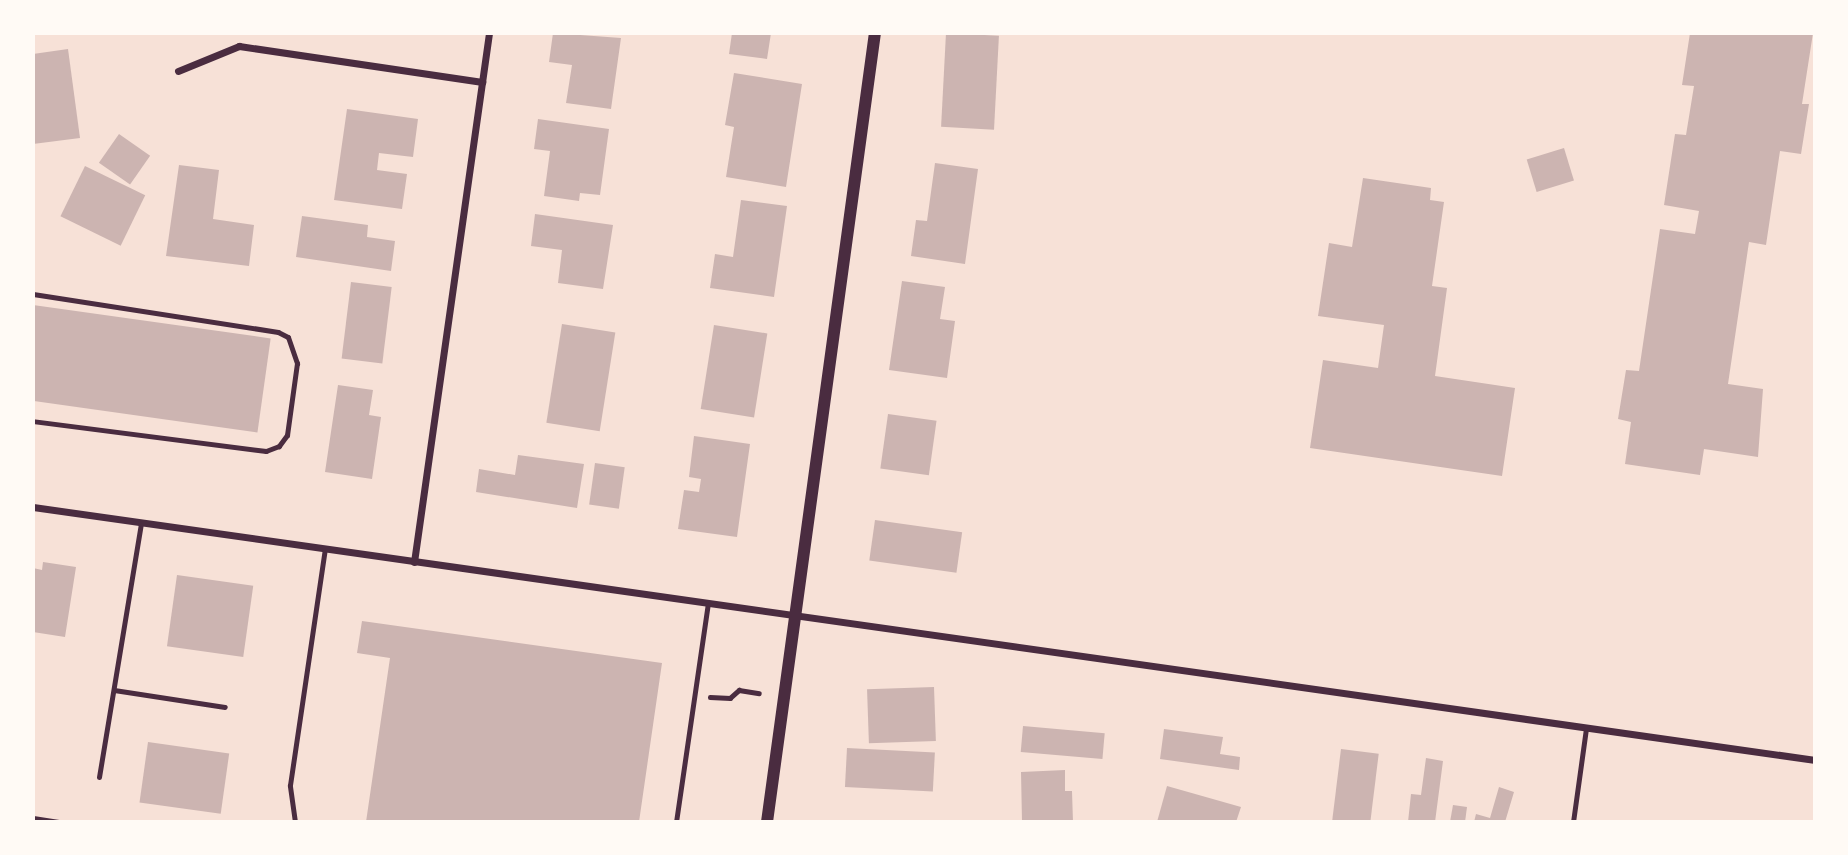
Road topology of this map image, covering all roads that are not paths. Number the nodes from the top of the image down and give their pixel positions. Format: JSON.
{"nodes":[{"id":1,"x":489,"y":33,"type":"edge"},
{"id":2,"x":875,"y":33,"type":"edge"},
{"id":3,"x":178,"y":71,"type":"dead end"},
{"id":4,"x":482,"y":82,"type":"junction"},
{"id":5,"x":33,"y":294,"type":"edge"},
{"id":6,"x":33,"y":422,"type":"edge"},
{"id":7,"x":33,"y":506,"type":"edge"},
{"id":8,"x":141,"y":522,"type":"junction"},
{"id":9,"x":325,"y":549,"type":"junction"},
{"id":10,"x":414,"y":562,"type":"junction"},
{"id":11,"x":709,"y":603,"type":"junction"},
{"id":12,"x":795,"y":615,"type":"junction"},
{"id":13,"x":114,"y":690,"type":"junction"},
{"id":14,"x":225,"y":706,"type":"dead end"},
{"id":15,"x":1586,"y":728,"type":"junction"},
{"id":16,"x":1815,"y":761,"type":"edge"},
{"id":17,"x":99,"y":777,"type":"dead end"},
{"id":18,"x":33,"y":818,"type":"edge"},
{"id":19,"x":59,"y":822,"type":"edge"},
{"id":20,"x":295,"y":822,"type":"edge"},
{"id":21,"x":676,"y":822,"type":"edge"},
{"id":22,"x":767,"y":822,"type":"edge"},
{"id":23,"x":1573,"y":822,"type":"edge"}],
"edges":[{"from":1,"to":4,"type":"street"},
{"from":2,"to":12,"type":"street"},
{"from":3,"to":4,"type":"street"},
{"from":4,"to":10,"type":"street"},
{"from":5,"to":6,"type":"lane"},
{"from":7,"to":8,"type":"street"},
{"from":8,"to":9,"type":"street"},
{"from":8,"to":13,"type":"lane"},
{"from":9,"to":10,"type":"street"},
{"from":9,"to":20,"type":"lane"},
{"from":10,"to":11,"type":"street"},
{"from":11,"to":12,"type":"street"},
{"from":11,"to":21,"type":"lane"},
{"from":12,"to":15,"type":"street"},
{"from":12,"to":22,"type":"street"},
{"from":13,"to":14,"type":"lane"},
{"from":13,"to":17,"type":"lane"},
{"from":15,"to":16,"type":"street"},
{"from":15,"to":23,"type":"lane"},
{"from":18,"to":19,"type":"lane"}]}
